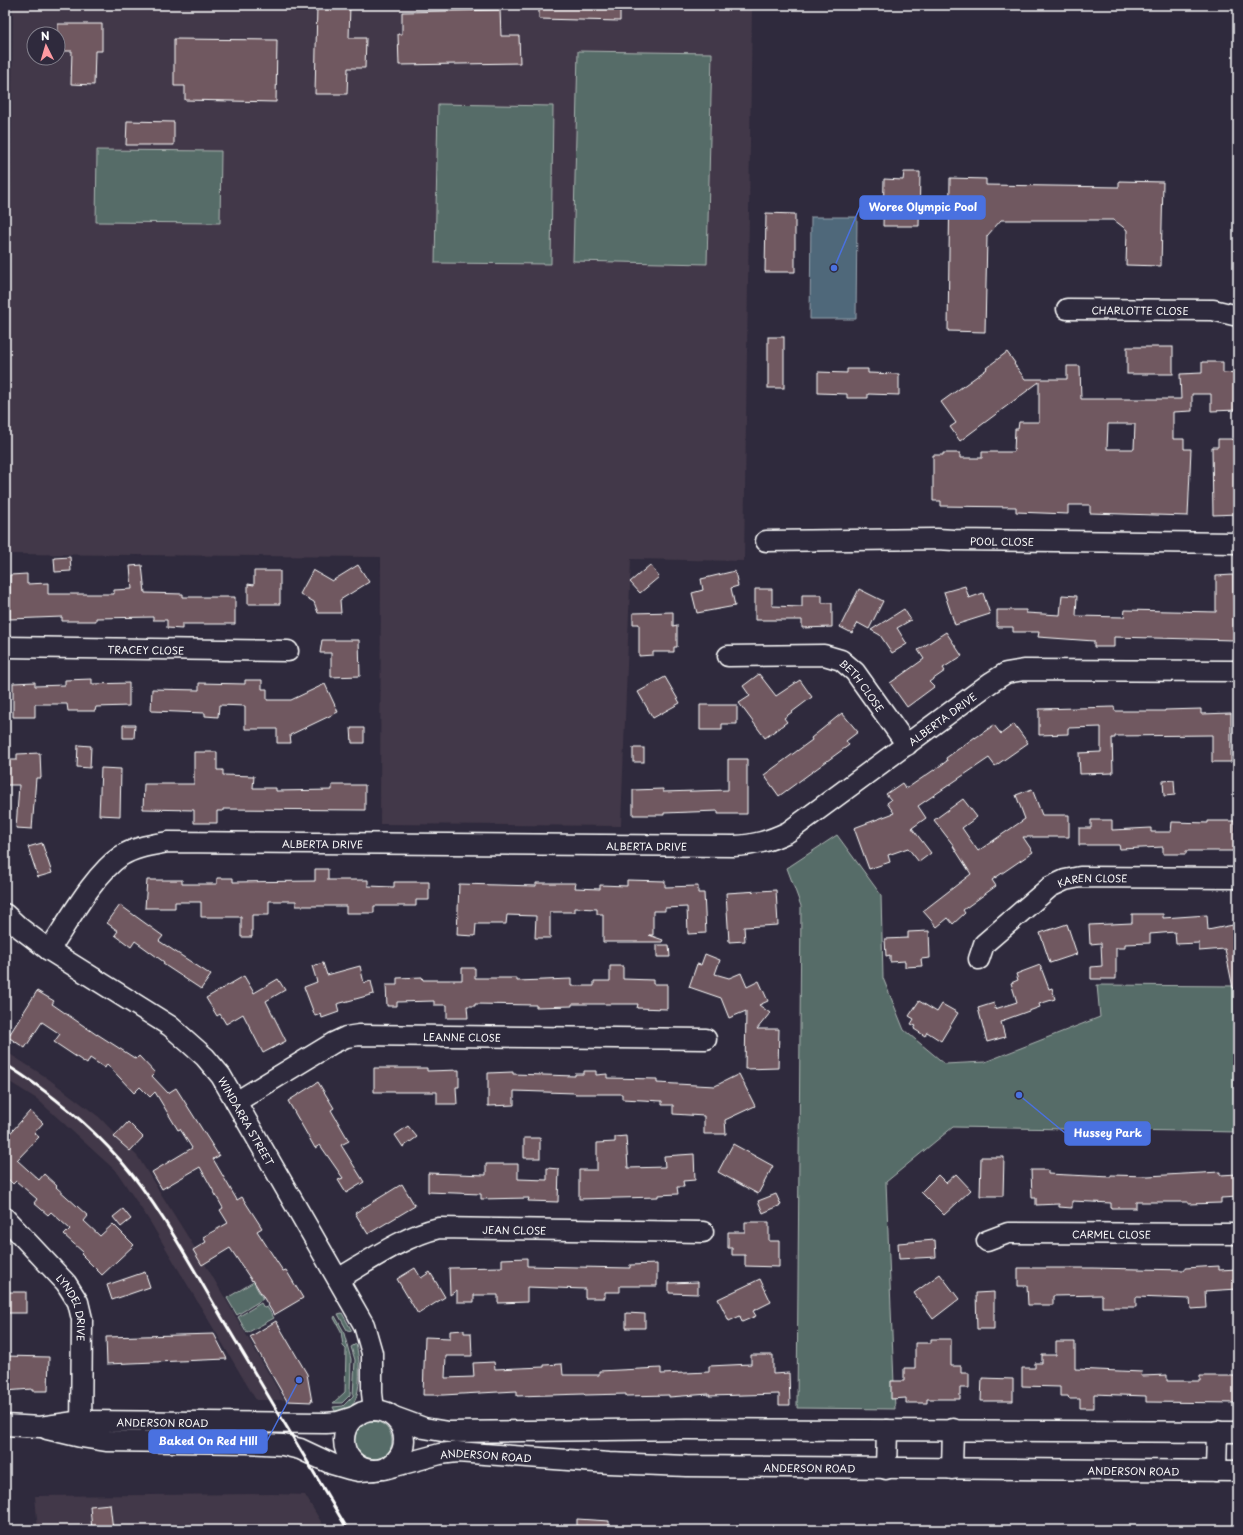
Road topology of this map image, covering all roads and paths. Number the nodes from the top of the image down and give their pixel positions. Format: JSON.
{"nodes":[{"id":1,"x":1238,"y":304,"type":"edge"},
{"id":2,"x":1067,"y":309,"type":"dead end"},
{"id":3,"x":1213,"y":310,"type":"junction"},
{"id":4,"x":1238,"y":316,"type":"edge"},
{"id":5,"x":766,"y":542,"type":"dead end"},
{"id":6,"x":1238,"y":543,"type":"edge"},
{"id":7,"x":5,"y":646,"type":"edge"},
{"id":8,"x":288,"y":651,"type":"dead end"},
{"id":9,"x":728,"y":656,"type":"dead end"},
{"id":10,"x":1238,"y":671,"type":"edge"},
{"id":11,"x":906,"y":745,"type":"junction"},
{"id":12,"x":1238,"y":878,"type":"edge"},
{"id":13,"x":5,"y":914,"type":"edge"},
{"id":14,"x":49,"y":950,"type":"junction"},
{"id":15,"x":979,"y":959,"type":"dead end"},
{"id":16,"x":706,"y":1039,"type":"dead end"},
{"id":17,"x":236,"y":1102,"type":"junction"},
{"id":18,"x":5,"y":1218,"type":"edge"},
{"id":19,"x":703,"y":1232,"type":"dead end"},
{"id":20,"x":1238,"y":1234,"type":"edge"},
{"id":21,"x":987,"y":1241,"type":"dead end"},
{"id":22,"x":338,"y":1279,"type":"junction"},
{"id":23,"x":365,"y":1413,"type":"junction"},
{"id":24,"x":394,"y":1417,"type":"junction"},
{"id":25,"x":5,"y":1425,"type":"edge"},
{"id":26,"x":82,"y":1429,"type":"junction"},
{"id":27,"x":887,"y":1430,"type":"junction"},
{"id":28,"x":953,"y":1430,"type":"junction"},
{"id":29,"x":1217,"y":1431,"type":"junction"},
{"id":30,"x":1238,"y":1432,"type":"edge"},
{"id":31,"x":886,"y":1469,"type":"junction"},
{"id":32,"x":952,"y":1469,"type":"junction"},
{"id":33,"x":379,"y":1470,"type":"junction"},
{"id":34,"x":1238,"y":1471,"type":"edge"},
{"id":35,"x":1216,"y":1472,"type":"junction"}],
"edges":[{"from":1,"to":3,"type":"street","name":"CHARLOTTE CLOSE"},
{"from":2,"to":3,"type":"street","name":"CHARLOTTE CLOSE"},
{"from":3,"to":4,"type":"street","name":"CHARLOTTE CLOSE"},
{"from":5,"to":6,"type":"street","name":"POOL CLOSE"},
{"from":7,"to":8,"type":"street","name":"TRACEY CLOSE"},
{"from":9,"to":11,"type":"street","name":"BETH CLOSE"},
{"from":10,"to":11,"type":"street","name":"ALBERTA DRIVE"},
{"from":11,"to":14,"type":"street","name":"ALBERTA DRIVE"},
{"from":12,"to":15,"type":"street","name":"KAREN CLOSE"},
{"from":13,"to":14,"type":"street","name":"WINDARRA STREET"},
{"from":14,"to":17,"type":"street","name":"WINDARRA STREET"},
{"from":16,"to":17,"type":"street","name":"LEANNE CLOSE"},
{"from":17,"to":22,"type":"street","name":"WINDARRA STREET"},
{"from":18,"to":26,"type":"street","name":"LYNDEL DRIVE"},
{"from":19,"to":22,"type":"street","name":"JEAN CLOSE"},
{"from":20,"to":21,"type":"street","name":"CARMEL CLOSE"},
{"from":22,"to":23,"type":"street","name":"WINDARRA STREET"},
{"from":23,"to":24,"type":"street"},
{"from":23,"to":26,"type":"street","name":"ANDERSON ROAD"},
{"from":23,"to":33,"type":"street"},
{"from":24,"to":27,"type":"street"},
{"from":24,"to":33,"type":"street"},
{"from":25,"to":26,"type":"street","name":"ANDERSON ROAD"},
{"from":26,"to":33,"type":"street","name":"ANDERSON ROAD"},
{"from":27,"to":28,"type":"street"},
{"from":27,"to":31,"type":"street"},
{"from":28,"to":29,"type":"street"},
{"from":28,"to":32,"type":"street"},
{"from":29,"to":30,"type":"street"},
{"from":29,"to":35,"type":"street"},
{"from":31,"to":32,"type":"street","name":"ANDERSON ROAD"},
{"from":31,"to":33,"type":"street","name":"ANDERSON ROAD"},
{"from":32,"to":35,"type":"street","name":"ANDERSON ROAD"},
{"from":34,"to":35,"type":"street","name":"ANDERSON ROAD"}]}
